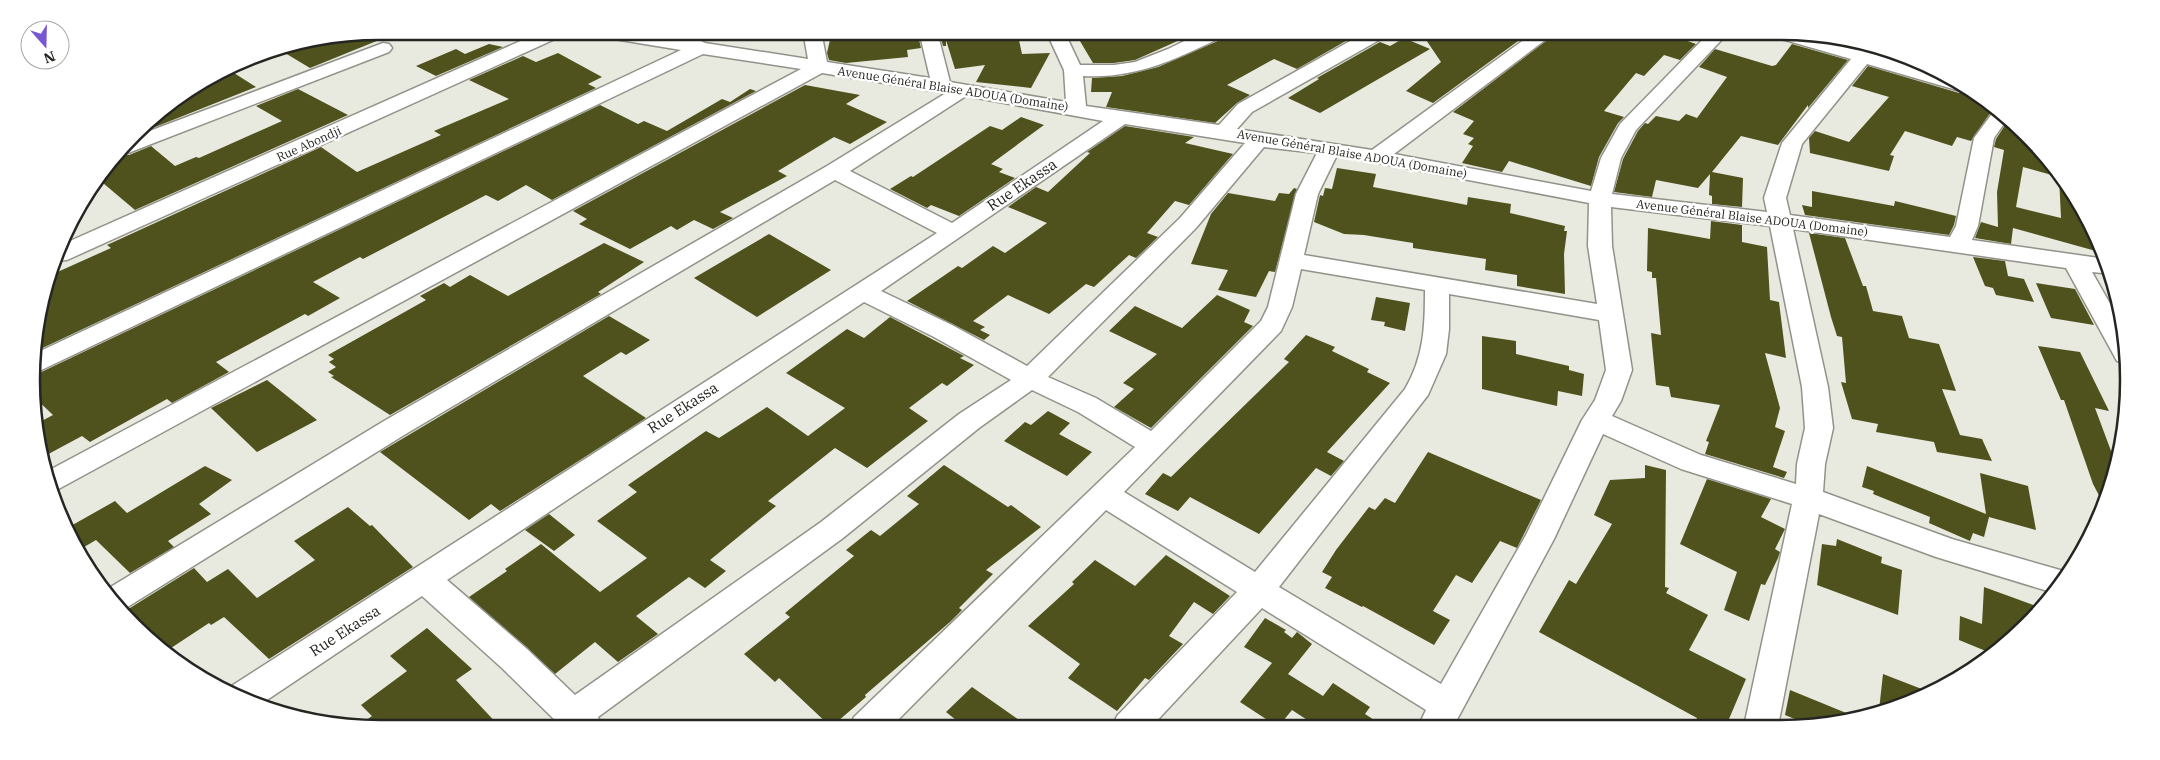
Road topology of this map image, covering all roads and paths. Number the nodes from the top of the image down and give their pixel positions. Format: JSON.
{"nodes":[{"id":1,"x":538,"y":40,"type":"edge"},
{"id":2,"x":696,"y":40,"type":"edge"},
{"id":3,"x":814,"y":40,"type":"edge"},
{"id":4,"x":932,"y":40,"type":"edge"},
{"id":5,"x":1059,"y":40,"type":"edge"},
{"id":6,"x":1189,"y":40,"type":"edge"},
{"id":7,"x":1366,"y":40,"type":"edge"},
{"id":8,"x":1536,"y":40,"type":"edge"},
{"id":9,"x":1712,"y":40,"type":"edge"},
{"id":10,"x":383,"y":48,"type":"dead end"},
{"id":11,"x":1868,"y":52,"type":"edge"},
{"id":12,"x":1885,"y":57,"type":"edge"},
{"id":13,"x":1911,"y":66,"type":"edge"},
{"id":14,"x":819,"y":67,"type":"junction"},
{"id":15,"x":1073,"y":70,"type":"junction"},
{"id":16,"x":952,"y":88,"type":"junction"},
{"id":17,"x":1076,"y":110,"type":"junction"},
{"id":18,"x":1121,"y":118,"type":"junction"},
{"id":19,"x":1997,"y":119,"type":"edge"},
{"id":20,"x":1224,"y":132,"type":"junction"},
{"id":21,"x":1258,"y":140,"type":"junction"},
{"id":22,"x":137,"y":143,"type":"edge"},
{"id":23,"x":1330,"y":148,"type":"junction"},
{"id":24,"x":1376,"y":157,"type":"junction"},
{"id":25,"x":836,"y":171,"type":"junction"},
{"id":26,"x":1600,"y":199,"type":"junction"},
{"id":27,"x":1779,"y":220,"type":"junction"},
{"id":28,"x":953,"y":232,"type":"junction"},
{"id":29,"x":1958,"y":245,"type":"junction"},
{"id":30,"x":65,"y":252,"type":"edge"},
{"id":31,"x":1291,"y":260,"type":"junction"},
{"id":32,"x":2075,"y":262,"type":"junction"},
{"id":33,"x":2100,"y":266,"type":"edge"},
{"id":34,"x":1436,"y":285,"type":"junction"},
{"id":35,"x":862,"y":291,"type":"junction"},
{"id":36,"x":1611,"y":314,"type":"junction"},
{"id":37,"x":2117,"y":339,"type":"edge"},
{"id":38,"x":41,"y":361,"type":"edge"},
{"id":39,"x":1030,"y":379,"type":"junction"},
{"id":40,"x":1596,"y":420,"type":"junction"},
{"id":41,"x":1154,"y":445,"type":"junction"},
{"id":42,"x":55,"y":480,"type":"edge"},
{"id":43,"x":1104,"y":494,"type":"junction"},
{"id":44,"x":1807,"y":498,"type":"junction"},
{"id":45,"x":424,"y":579,"type":"junction"},
{"id":46,"x":2055,"y":581,"type":"edge"},
{"id":47,"x":1258,"y":591,"type":"junction"},
{"id":48,"x":118,"y":597,"type":"edge"},
{"id":49,"x":249,"y":693,"type":"edge"},
{"id":50,"x":1441,"y":716,"type":"edge"},
{"id":51,"x":578,"y":720,"type":"edge"},
{"id":52,"x":583,"y":720,"type":"edge"},
{"id":53,"x":874,"y":720,"type":"edge"},
{"id":54,"x":1136,"y":720,"type":"edge"},
{"id":55,"x":1762,"y":720,"type":"edge"}],
"edges":[{"from":1,"to":30,"type":"street","name":"Rue Abondji"},
{"from":2,"to":14,"type":"street","name":"Avenue Général Blaise ADOUA (Domaine)"},
{"from":2,"to":38,"type":"street"},
{"from":3,"to":14,"type":"street"},
{"from":4,"to":16,"type":"street"},
{"from":5,"to":15,"type":"street"},
{"from":6,"to":15,"type":"street"},
{"from":7,"to":20,"type":"street"},
{"from":8,"to":24,"type":"street"},
{"from":9,"to":26,"type":"street"},
{"from":10,"to":22,"type":"street"},
{"from":11,"to":27,"type":"street"},
{"from":12,"to":13,"type":"street"},
{"from":14,"to":16,"type":"street","name":"Avenue Général Blaise ADOUA (Domaine)"},
{"from":14,"to":42,"type":"street"},
{"from":15,"to":17,"type":"street"},
{"from":16,"to":17,"type":"street","name":"Avenue Général Blaise ADOUA (Domaine)"},
{"from":16,"to":25,"type":"street"},
{"from":17,"to":18,"type":"street","name":"Avenue Général Blaise ADOUA (Domaine)"},
{"from":18,"to":20,"type":"street","name":"Avenue Général Blaise ADOUA (Domaine)"},
{"from":18,"to":28,"type":"street","name":"Rue Ekassa"},
{"from":19,"to":29,"type":"street"},
{"from":20,"to":21,"type":"street","name":"Avenue Général Blaise ADOUA (Domaine)"},
{"from":21,"to":23,"type":"street","name":"Avenue Général Blaise ADOUA (Domaine)"},
{"from":21,"to":39,"type":"street"},
{"from":23,"to":24,"type":"street","name":"Avenue Général Blaise ADOUA (Domaine)"},
{"from":23,"to":31,"type":"street"},
{"from":24,"to":26,"type":"street","name":"Avenue Général Blaise ADOUA (Domaine)"},
{"from":25,"to":28,"type":"street"},
{"from":25,"to":48,"type":"street"},
{"from":26,"to":27,"type":"street","name":"Avenue Général Blaise ADOUA (Domaine)"},
{"from":26,"to":36,"type":"street"},
{"from":27,"to":29,"type":"street","name":"Avenue Général Blaise ADOUA (Domaine)"},
{"from":27,"to":44,"type":"street"},
{"from":28,"to":35,"type":"street","name":"Rue Ekassa"},
{"from":29,"to":32,"type":"street","name":"Avenue Général Blaise ADOUA (Domaine)"},
{"from":31,"to":34,"type":"street"},
{"from":31,"to":41,"type":"street"},
{"from":32,"to":33,"type":"street","name":"Avenue Général Blaise ADOUA (Domaine)"},
{"from":32,"to":37,"type":"street"},
{"from":34,"to":36,"type":"street"},
{"from":34,"to":47,"type":"street"},
{"from":35,"to":39,"type":"street"},
{"from":35,"to":45,"type":"street","name":"Rue Ekassa"},
{"from":36,"to":40,"type":"street"},
{"from":39,"to":41,"type":"street"},
{"from":39,"to":52,"type":"street"},
{"from":40,"to":44,"type":"street"},
{"from":40,"to":50,"type":"street"},
{"from":41,"to":43,"type":"street"},
{"from":43,"to":47,"type":"street"},
{"from":43,"to":53,"type":"street"},
{"from":44,"to":46,"type":"street"},
{"from":44,"to":55,"type":"street"},
{"from":45,"to":49,"type":"street","name":"Rue Ekassa"},
{"from":45,"to":51,"type":"street"},
{"from":47,"to":50,"type":"street"},
{"from":47,"to":54,"type":"street"}]}
